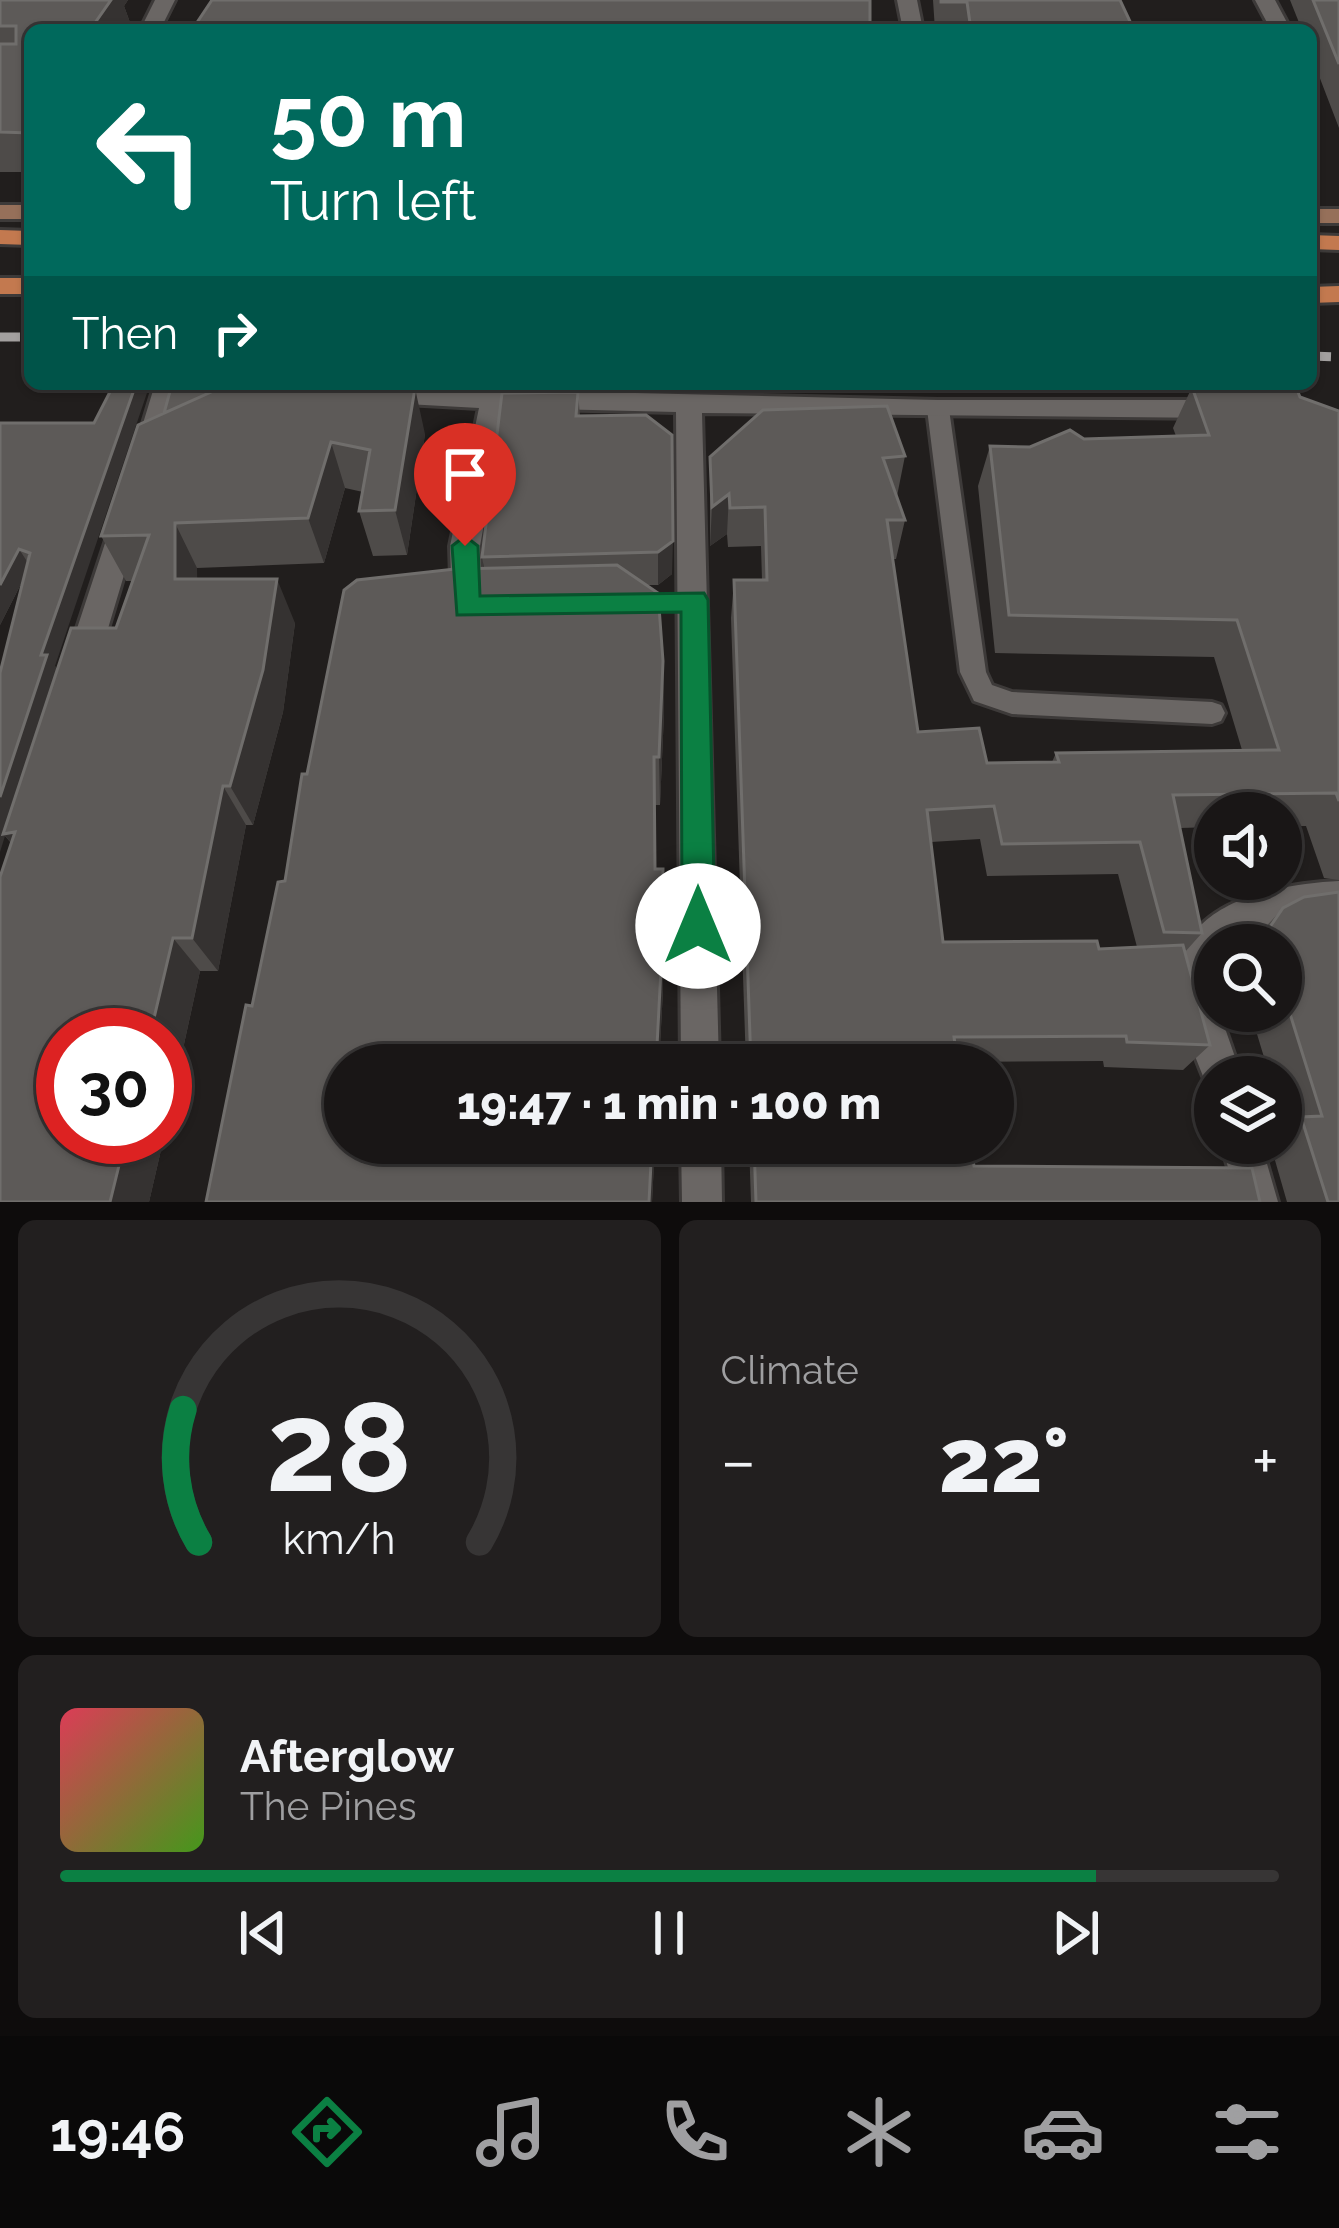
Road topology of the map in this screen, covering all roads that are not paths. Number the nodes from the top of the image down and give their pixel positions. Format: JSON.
{"nodes":[{"id":1,"x":166,"y":390,"type":"edge"},
{"id":2,"x":834,"y":390,"type":"edge"},
{"id":3,"x":494,"y":397,"type":"junction"},
{"id":4,"x":347,"y":399,"type":"edge"},
{"id":5,"x":689,"y":402,"type":"junction"},
{"id":6,"x":866,"y":407,"type":"junction"},
{"id":7,"x":1248,"y":409,"type":"edge"},
{"id":8,"x":938,"y":410,"type":"junction"},
{"id":9,"x":182,"y":442,"type":"edge"},
{"id":10,"x":145,"y":461,"type":"junction"},
{"id":11,"x":428,"y":610,"type":"edge"},
{"id":12,"x":69,"y":703,"type":"edge"},
{"id":13,"x":1212,"y":713,"type":"dead end"},
{"id":14,"x":1339,"y":898,"type":"edge"},
{"id":15,"x":699,"y":1044,"type":"edge"},
{"id":16,"x":1216,"y":1056,"type":"edge"},
{"id":17,"x":701,"y":1164,"type":"edge"},
{"id":18,"x":1247,"y":1164,"type":"edge"},
{"id":19,"x":702,"y":1202,"type":"edge"},
{"id":20,"x":1258,"y":1202,"type":"edge"}],
"edges":[{"from":1,"to":10,"type":"street"},
{"from":2,"to":6,"type":"street"},
{"from":3,"to":4,"type":"street"},
{"from":3,"to":5,"type":"street"},
{"from":3,"to":11,"type":"street"},
{"from":5,"to":6,"type":"street"},
{"from":5,"to":15,"type":"street"},
{"from":6,"to":8,"type":"street"},
{"from":7,"to":8,"type":"street"},
{"from":8,"to":13,"type":"lane"},
{"from":9,"to":10,"type":"street"},
{"from":10,"to":12,"type":"street"},
{"from":14,"to":16,"type":"street"},
{"from":17,"to":19,"type":"street"},
{"from":18,"to":20,"type":"street"}]}
